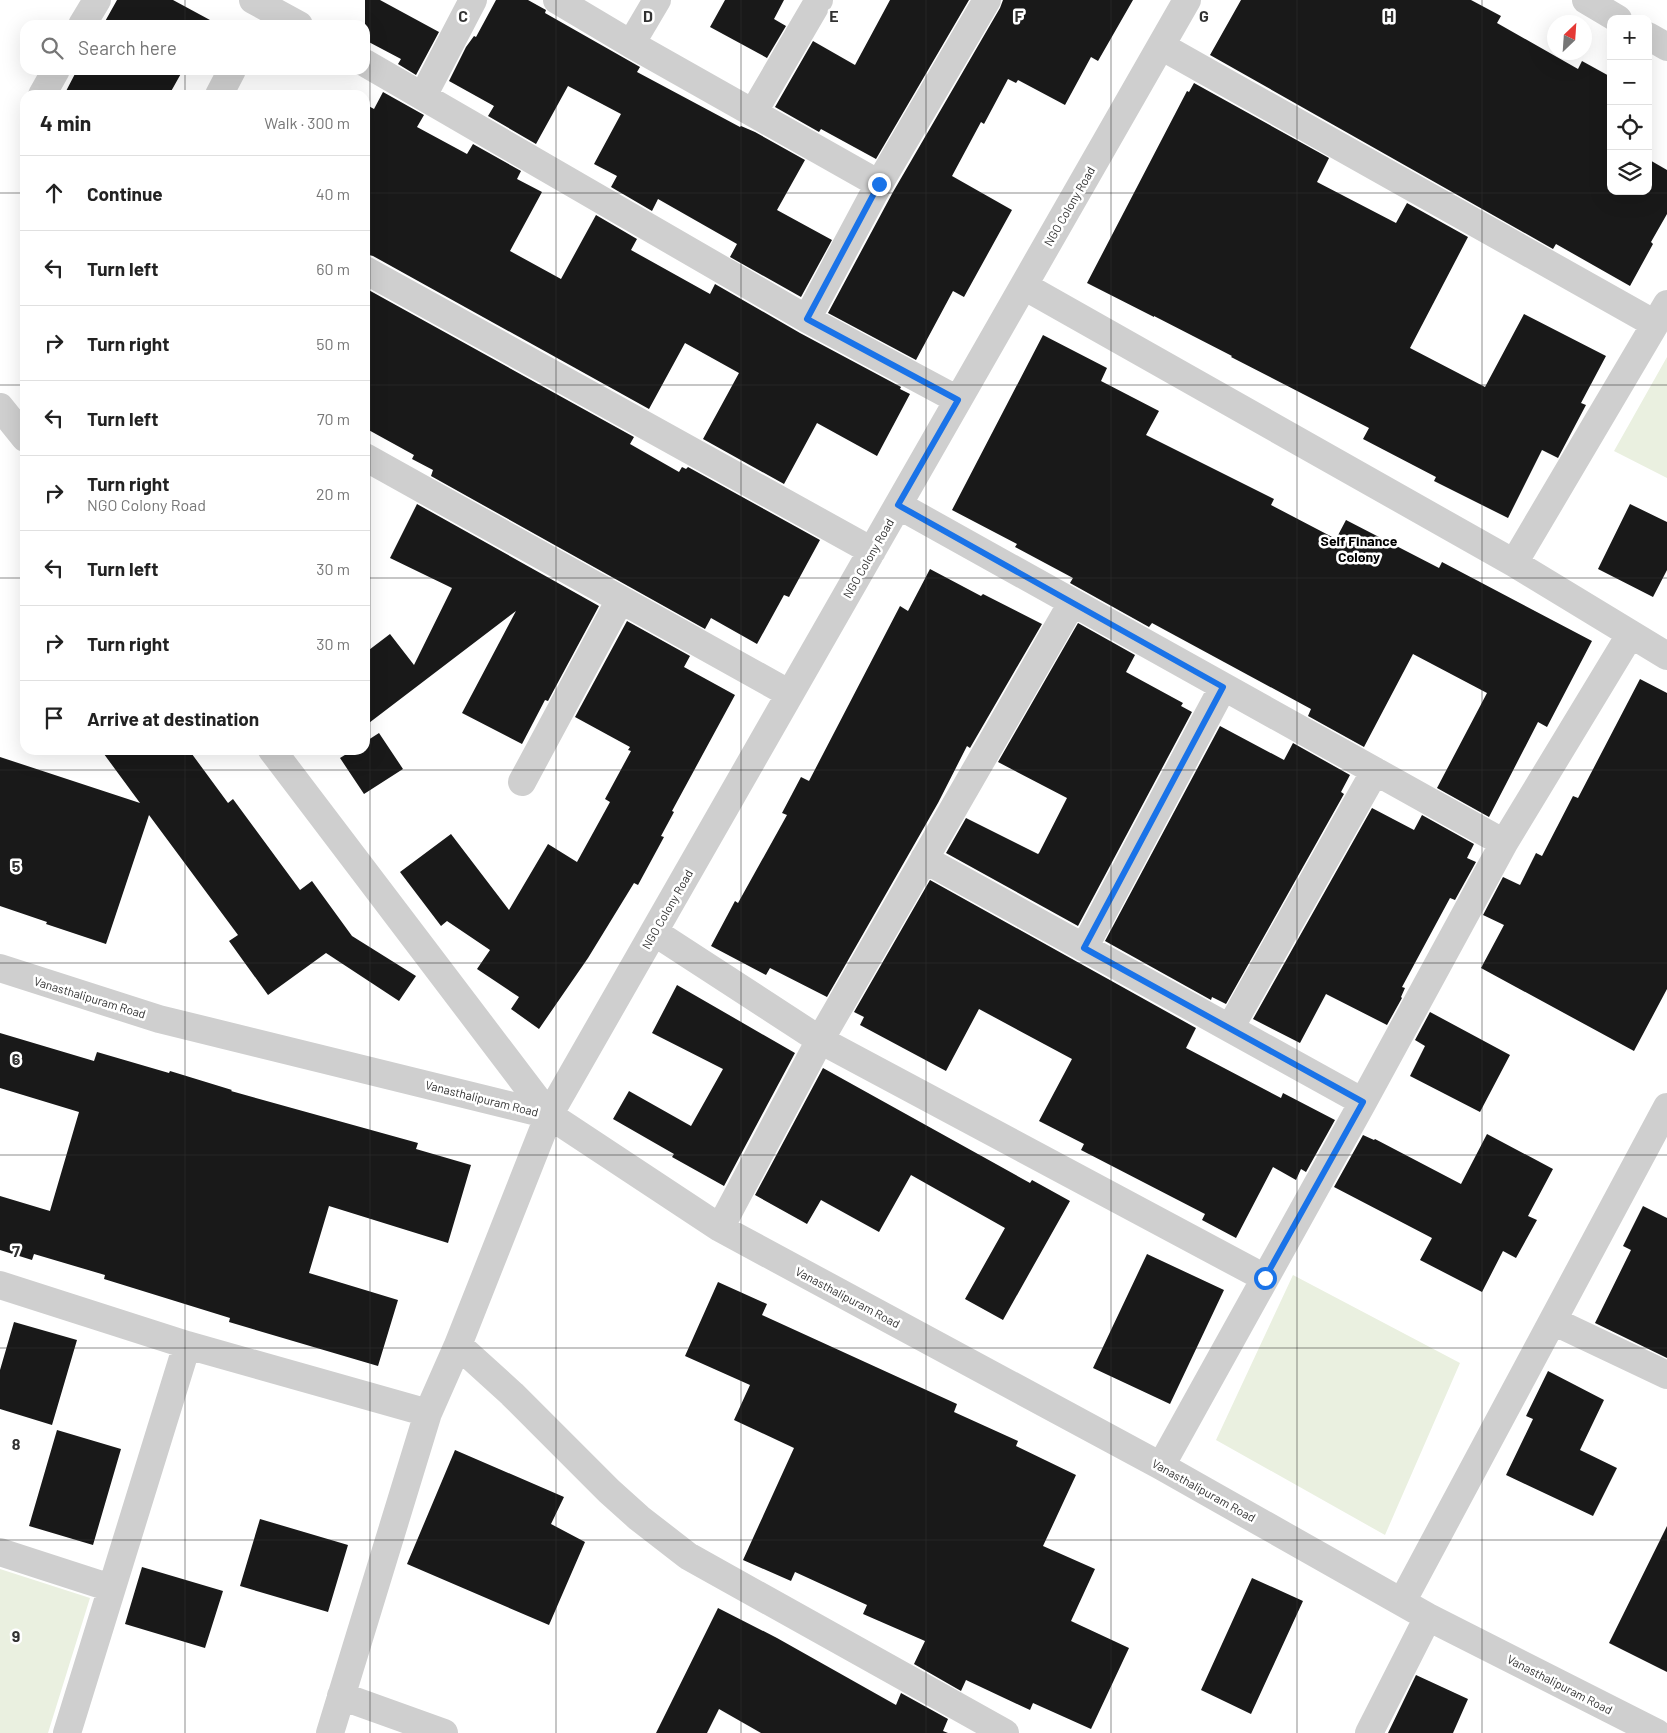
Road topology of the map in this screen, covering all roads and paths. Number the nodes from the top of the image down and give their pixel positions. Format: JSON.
{"nodes":[{"id":1,"x":97,"y":0,"type":"edge"},
{"id":2,"x":473,"y":0,"type":"edge"},
{"id":3,"x":557,"y":0,"type":"edge"},
{"id":4,"x":657,"y":0,"type":"edge"},
{"id":5,"x":819,"y":0,"type":"edge"},
{"id":6,"x":987,"y":0,"type":"edge"},
{"id":7,"x":1187,"y":0,"type":"edge"},
{"id":8,"x":261,"y":8,"type":"edge"},
{"id":9,"x":85,"y":20,"type":"edge"},
{"id":10,"x":288,"y":20,"type":"edge"},
{"id":11,"x":1652,"y":38,"type":"edge"},
{"id":12,"x":631,"y":44,"type":"junction"},
{"id":13,"x":1161,"y":46,"type":"junction"},
{"id":14,"x":1667,"y":47,"type":"edge"},
{"id":15,"x":370,"y":66,"type":"edge"},
{"id":16,"x":53,"y":75,"type":"edge"},
{"id":17,"x":229,"y":75,"type":"edge"},
{"id":18,"x":45,"y":90,"type":"edge"},
{"id":19,"x":222,"y":90,"type":"edge"},
{"id":20,"x":424,"y":96,"type":"junction"},
{"id":21,"x":753,"y":113,"type":"junction"},
{"id":22,"x":879,"y":184,"type":"junction"},
{"id":23,"x":370,"y":273,"type":"edge"},
{"id":24,"x":1024,"y":286,"type":"junction"},
{"id":25,"x":1661,"y":314,"type":"edge"},
{"id":26,"x":807,"y":319,"type":"junction"},
{"id":27,"x":958,"y":400,"type":"junction"},
{"id":28,"x":0,"y":407,"type":"edge"},
{"id":29,"x":20,"y":431,"type":"edge"},
{"id":30,"x":370,"y":461,"type":"edge"},
{"id":31,"x":898,"y":505,"type":"junction"},
{"id":32,"x":872,"y":551,"type":"junction"},
{"id":33,"x":1514,"y":563,"type":"junction"},
{"id":34,"x":620,"y":600,"type":"junction"},
{"id":35,"x":1072,"y":603,"type":"junction"},
{"id":36,"x":1630,"y":635,"type":"junction"},
{"id":37,"x":1667,"y":656,"type":"edge"},
{"id":38,"x":1223,"y":687,"type":"junction"},
{"id":39,"x":790,"y":694,"type":"junction"},
{"id":40,"x":276,"y":755,"type":"edge"},
{"id":41,"x":1375,"y":771,"type":"junction"},
{"id":42,"x":522,"y":782,"type":"dead end"},
{"id":43,"x":1504,"y":843,"type":"junction"},
{"id":44,"x":924,"y":859,"type":"junction"},
{"id":45,"x":654,"y":932,"type":"junction"},
{"id":46,"x":1084,"y":948,"type":"junction"},
{"id":47,"x":0,"y":968,"type":"edge"},
{"id":48,"x":1230,"y":1028,"type":"junction"},
{"id":49,"x":820,"y":1040,"type":"junction"},
{"id":50,"x":1363,"y":1102,"type":"junction"},
{"id":51,"x":1667,"y":1107,"type":"edge"},
{"id":52,"x":549,"y":1115,"type":"junction"},
{"id":53,"x":720,"y":1228,"type":"junction"},
{"id":54,"x":1265,"y":1278,"type":"junction"},
{"id":55,"x":0,"y":1285,"type":"edge"},
{"id":56,"x":1553,"y":1321,"type":"junction"},
{"id":57,"x":187,"y":1345,"type":"junction"},
{"id":58,"x":458,"y":1345,"type":"junction"},
{"id":59,"x":1667,"y":1375,"type":"edge"},
{"id":60,"x":428,"y":1414,"type":"junction"},
{"id":61,"x":1161,"y":1466,"type":"junction"},
{"id":62,"x":0,"y":1552,"type":"edge"},
{"id":63,"x":111,"y":1588,"type":"junction"},
{"id":64,"x":1402,"y":1602,"type":"junction"},
{"id":65,"x":1428,"y":1618,"type":"junction"},
{"id":66,"x":340,"y":1696,"type":"junction"},
{"id":67,"x":67,"y":1733,"type":"edge"},
{"id":68,"x":330,"y":1733,"type":"edge"},
{"id":69,"x":444,"y":1733,"type":"edge"},
{"id":70,"x":1005,"y":1733,"type":"edge"},
{"id":71,"x":1368,"y":1733,"type":"edge"},
{"id":72,"x":1657,"y":1733,"type":"edge"}],
"edges":[{"from":1,"to":9,"type":"street"},
{"from":2,"to":20,"type":"street"},
{"from":3,"to":12,"type":"street"},
{"from":4,"to":12,"type":"street"},
{"from":5,"to":21,"type":"street"},
{"from":6,"to":22,"type":"street"},
{"from":7,"to":13,"type":"street","name":"NGO Colony Road"},
{"from":8,"to":10,"type":"street"},
{"from":11,"to":14,"type":"street"},
{"from":12,"to":21,"type":"street"},
{"from":13,"to":24,"type":"street","name":"NGO Colony Road"},
{"from":13,"to":25,"type":"street"},
{"from":15,"to":20,"type":"street"},
{"from":16,"to":18,"type":"street"},
{"from":17,"to":19,"type":"street"},
{"from":20,"to":26,"type":"street"},
{"from":21,"to":22,"type":"street"},
{"from":22,"to":26,"type":"street"},
{"from":23,"to":32,"type":"street"},
{"from":24,"to":27,"type":"street","name":"NGO Colony Road"},
{"from":24,"to":33,"type":"street"},
{"from":25,"to":33,"type":"street"},
{"from":26,"to":27,"type":"street"},
{"from":27,"to":31,"type":"street","name":"NGO Colony Road"},
{"from":28,"to":29,"type":"street"},
{"from":30,"to":34,"type":"street"},
{"from":31,"to":32,"type":"street","name":"NGO Colony Road"},
{"from":31,"to":35,"type":"street"},
{"from":32,"to":39,"type":"street","name":"NGO Colony Road"},
{"from":33,"to":36,"type":"street"},
{"from":34,"to":39,"type":"street"},
{"from":34,"to":42,"type":"street"},
{"from":35,"to":38,"type":"street"},
{"from":35,"to":44,"type":"street"},
{"from":36,"to":37,"type":"street"},
{"from":36,"to":43,"type":"street"},
{"from":38,"to":41,"type":"street"},
{"from":38,"to":46,"type":"street"},
{"from":39,"to":45,"type":"street","name":"NGO Colony Road"},
{"from":40,"to":52,"type":"street"},
{"from":41,"to":43,"type":"street"},
{"from":41,"to":48,"type":"street"},
{"from":43,"to":50,"type":"street"},
{"from":44,"to":46,"type":"street"},
{"from":44,"to":49,"type":"street"},
{"from":45,"to":49,"type":"street"},
{"from":45,"to":52,"type":"street","name":"NGO Colony Road"},
{"from":46,"to":48,"type":"street"},
{"from":47,"to":52,"type":"street","name":"Vanasthalipuram Road"},
{"from":48,"to":50,"type":"street"},
{"from":49,"to":53,"type":"street"},
{"from":49,"to":54,"type":"street"},
{"from":50,"to":54,"type":"street"},
{"from":51,"to":56,"type":"street"},
{"from":52,"to":53,"type":"street","name":"Vanasthalipuram Road"},
{"from":52,"to":58,"type":"street","name":"NGO Colony Road"},
{"from":53,"to":61,"type":"street","name":"Vanasthalipuram Road"},
{"from":54,"to":61,"type":"street"},
{"from":55,"to":57,"type":"street"},
{"from":56,"to":59,"type":"street"},
{"from":56,"to":64,"type":"street"},
{"from":57,"to":60,"type":"street"},
{"from":57,"to":63,"type":"street"},
{"from":58,"to":60,"type":"street","name":"NGO Colony Road"},
{"from":58,"to":70,"type":"street"},
{"from":60,"to":66,"type":"street","name":"NGO Colony Road"},
{"from":61,"to":64,"type":"street","name":"Vanasthalipuram Road"},
{"from":62,"to":63,"type":"street"},
{"from":63,"to":67,"type":"street"},
{"from":64,"to":65,"type":"street","name":"Vanasthalipuram Road"},
{"from":65,"to":71,"type":"street"},
{"from":65,"to":72,"type":"street","name":"Vanasthalipuram Road"},
{"from":66,"to":68,"type":"street","name":"NGO Colony Road"},
{"from":66,"to":69,"type":"street"}]}
